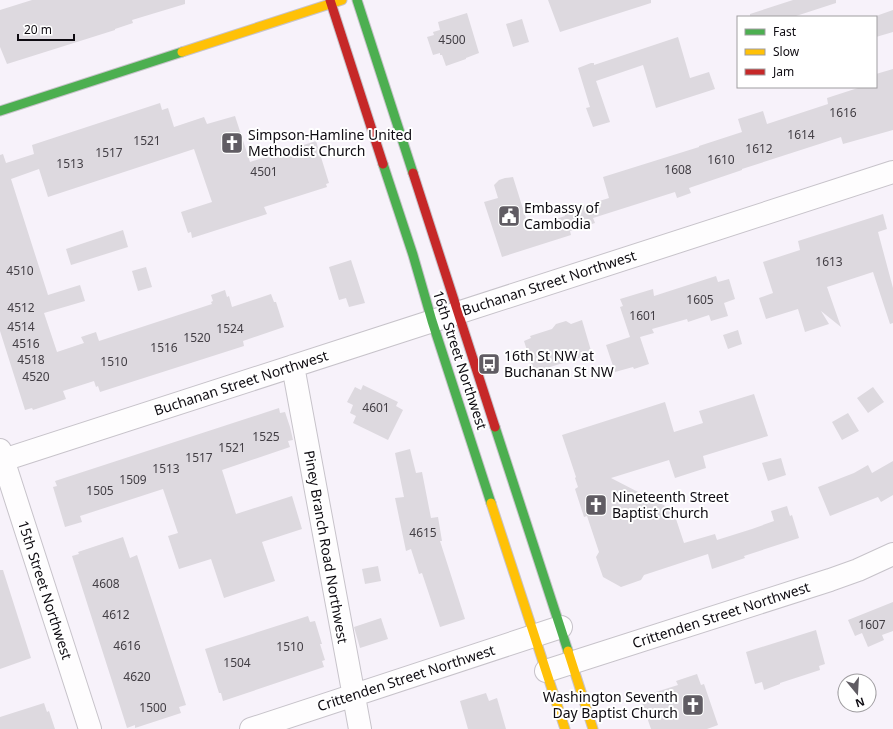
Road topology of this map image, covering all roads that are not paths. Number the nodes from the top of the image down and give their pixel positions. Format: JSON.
{"nodes":[{"id":1,"x":342,"y":0,"type":"edge"},
{"id":2,"x":357,"y":0,"type":"edge"},
{"id":3,"x":330,"y":2,"type":"edge"},
{"id":4,"x":0,"y":111,"type":"edge"},
{"id":5,"x":893,"y":172,"type":"edge"},
{"id":6,"x":457,"y":313,"type":"junction"},
{"id":7,"x":432,"y":321,"type":"junction"},
{"id":8,"x":293,"y":366,"type":"junction"},
{"id":9,"x":1,"y":457,"type":"edge"},
{"id":10,"x":893,"y":554,"type":"edge"},
{"id":11,"x":561,"y":627,"type":"junction"},
{"id":12,"x":535,"y":635,"type":"junction"},
{"id":13,"x":572,"y":663,"type":"junction"},
{"id":14,"x":546,"y":671,"type":"junction"},
{"id":15,"x":354,"y":696,"type":"junction"},
{"id":16,"x":90,"y":729,"type":"edge"},
{"id":17,"x":251,"y":729,"type":"edge"},
{"id":18,"x":360,"y":729,"type":"edge"},
{"id":19,"x":566,"y":729,"type":"edge"},
{"id":20,"x":593,"y":729,"type":"edge"}],
"edges":[{"from":1,"to":3,"type":"main road"},
{"from":2,"to":6,"type":"main road","name":"16th Street Northwest"},
{"from":3,"to":4,"type":"main road"},
{"from":3,"to":7,"type":"main road","name":"16th Street Northwest"},
{"from":5,"to":6,"type":"street","name":"Buchanan Street Northwest"},
{"from":6,"to":7,"type":"street","name":"Buchanan Street Northwest"},
{"from":6,"to":11,"type":"main road","name":"16th Street Northwest"},
{"from":7,"to":8,"type":"street","name":"Buchanan Street Northwest"},
{"from":7,"to":12,"type":"main road","name":"16th Street Northwest"},
{"from":8,"to":9,"type":"street","name":"Buchanan Street Northwest"},
{"from":8,"to":15,"type":"street","name":"Piney Branch Road Northwest"},
{"from":9,"to":16,"type":"street","name":"15th Street Northwest"},
{"from":10,"to":13,"type":"street","name":"Crittenden Street Northwest"},
{"from":11,"to":12,"type":"street","name":"Crittenden Street Northwest"},
{"from":11,"to":13,"type":"main road","name":"16th Street Northwest"},
{"from":12,"to":14,"type":"main road","name":"16th Street Northwest"},
{"from":12,"to":15,"type":"street","name":"Crittenden Street Northwest"},
{"from":13,"to":14,"type":"street","name":"Crittenden Street Northwest"},
{"from":13,"to":20,"type":"main road","name":"16th Street Northwest"},
{"from":14,"to":19,"type":"main road","name":"16th Street Northwest"},
{"from":15,"to":17,"type":"street","name":"Crittenden Street Northwest"},
{"from":15,"to":18,"type":"street","name":"Piney Branch Road Northwest"}]}
